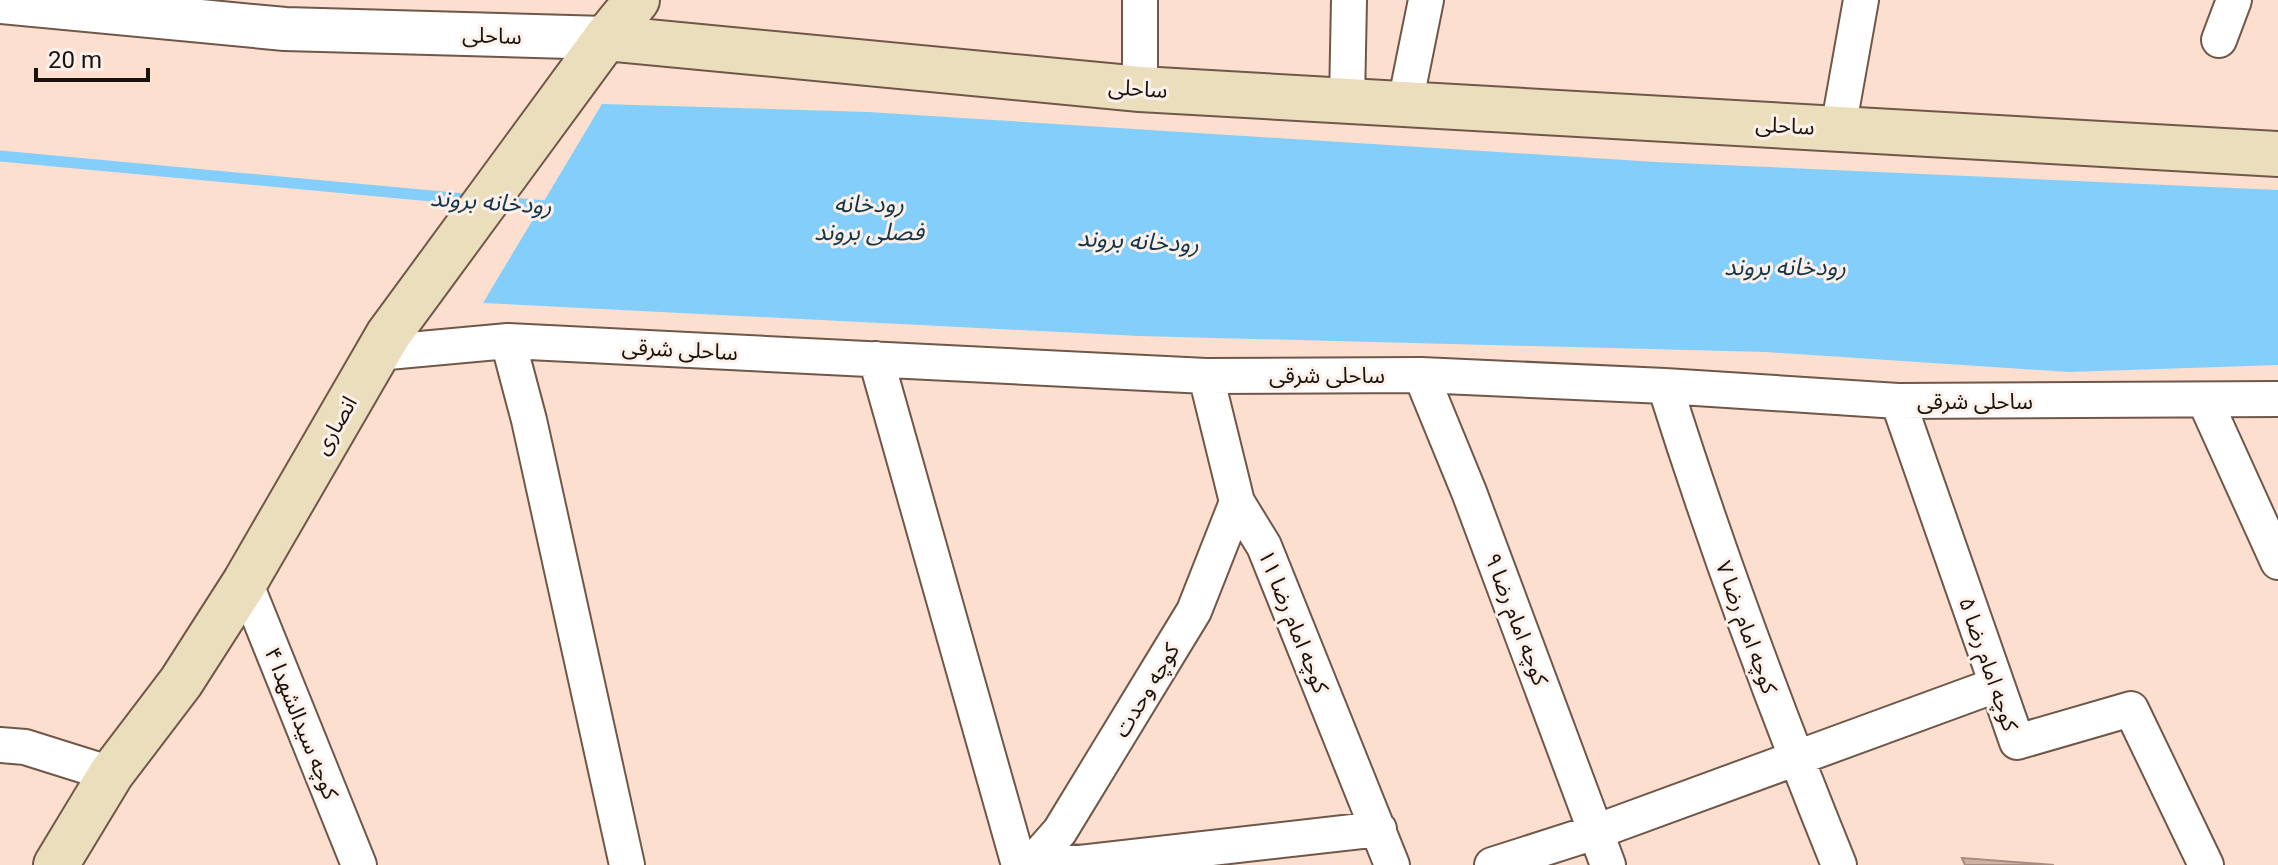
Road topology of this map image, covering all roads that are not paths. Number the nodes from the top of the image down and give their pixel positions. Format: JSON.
{"nodes":[{"id":1,"x":637,"y":0,"type":"edge"},
{"id":2,"x":1140,"y":0,"type":"edge"},
{"id":3,"x":1349,"y":0,"type":"edge"},
{"id":4,"x":1426,"y":0,"type":"edge"},
{"id":5,"x":1861,"y":0,"type":"edge"},
{"id":6,"x":2234,"y":0,"type":"edge"},
{"id":7,"x":0,"y":2,"type":"edge"},
{"id":8,"x":285,"y":14,"type":"edge"},
{"id":9,"x":606,"y":38,"type":"junction"},
{"id":10,"x":2219,"y":40,"type":"dead end"},
{"id":11,"x":1140,"y":89,"type":"junction"},
{"id":12,"x":1347,"y":101,"type":"junction"},
{"id":13,"x":1405,"y":104,"type":"junction"},
{"id":14,"x":1838,"y":129,"type":"junction"},
{"id":15,"x":2278,"y":154,"type":"edge"},
{"id":16,"x":508,"y":341,"type":"junction"},
{"id":17,"x":382,"y":344,"type":"junction"},
{"id":18,"x":876,"y":359,"type":"junction"},
{"id":19,"x":1421,"y":375,"type":"junction"},
{"id":20,"x":1206,"y":376,"type":"junction"},
{"id":21,"x":1665,"y":386,"type":"junction"},
{"id":22,"x":2278,"y":399,"type":"edge"},
{"id":23,"x":1898,"y":401,"type":"junction"},
{"id":24,"x":2205,"y":401,"type":"junction"},
{"id":25,"x":1237,"y":502,"type":"junction"},
{"id":26,"x":2278,"y":562,"type":"edge"},
{"id":27,"x":245,"y":582,"type":"junction"},
{"id":28,"x":1996,"y":685,"type":"junction"},
{"id":29,"x":8,"y":751,"type":"edge"},
{"id":30,"x":1795,"y":757,"type":"junction"},
{"id":31,"x":111,"y":774,"type":"junction"},
{"id":32,"x":1379,"y":829,"type":"junction"},
{"id":33,"x":1595,"y":832,"type":"junction"},
{"id":34,"x":1028,"y":863,"type":"edge"},
{"id":35,"x":56,"y":865,"type":"edge"},
{"id":36,"x":359,"y":865,"type":"edge"},
{"id":37,"x":627,"y":865,"type":"edge"},
{"id":38,"x":1392,"y":865,"type":"edge"},
{"id":39,"x":1492,"y":865,"type":"edge"},
{"id":40,"x":1608,"y":865,"type":"edge"},
{"id":41,"x":1839,"y":865,"type":"edge"},
{"id":42,"x":2206,"y":865,"type":"edge"}],
"edges":[{"from":1,"to":9,"type":"main road","name":"انصاری"},
{"from":2,"to":11,"type":"street"},
{"from":3,"to":12,"type":"street"},
{"from":4,"to":13,"type":"street"},
{"from":5,"to":14,"type":"street"},
{"from":6,"to":10,"type":"street"},
{"from":7,"to":8,"type":"street","name":"ساحلی"},
{"from":8,"to":9,"type":"street","name":"ساحلی"},
{"from":9,"to":11,"type":"main road","name":"ساحلی"},
{"from":9,"to":17,"type":"main road","name":"انصاری"},
{"from":11,"to":12,"type":"main road","name":"ساحلی"},
{"from":12,"to":13,"type":"main road","name":"ساحلی"},
{"from":13,"to":14,"type":"main road","name":"ساحلی"},
{"from":14,"to":15,"type":"main road","name":"ساحلی"},
{"from":16,"to":17,"type":"street","name":"ساحلی شرقی"},
{"from":16,"to":18,"type":"street","name":"ساحلی شرقی"},
{"from":16,"to":37,"type":"street"},
{"from":17,"to":27,"type":"main road","name":"انصاری"},
{"from":18,"to":20,"type":"street","name":"ساحلی شرقی"},
{"from":18,"to":34,"type":"street"},
{"from":19,"to":20,"type":"street","name":"ساحلی شرقی"},
{"from":19,"to":21,"type":"street","name":"ساحلی شرقی"},
{"from":19,"to":33,"type":"street","name":"کوچه امام رضا ۹"},
{"from":20,"to":25,"type":"street","name":"کوچه امام رضا ۱۱"},
{"from":21,"to":23,"type":"street","name":"ساحلی شرقی"},
{"from":21,"to":30,"type":"street","name":"کوچه امام رضا ۷"},
{"from":22,"to":24,"type":"street","name":"ساحلی شرقی"},
{"from":23,"to":24,"type":"street","name":"ساحلی شرقی"},
{"from":23,"to":28,"type":"street","name":"کوچه امام رضا ۵"},
{"from":24,"to":26,"type":"street"},
{"from":25,"to":32,"type":"street","name":"کوچه امام رضا ۱۱"},
{"from":25,"to":34,"type":"street","name":"کوچه وحدت"},
{"from":27,"to":31,"type":"main road","name":"انصاری"},
{"from":27,"to":36,"type":"street","name":"کوچه سیدالشهدا ۴"},
{"from":28,"to":30,"type":"street"},
{"from":28,"to":42,"type":"street","name":"کوچه امام رضا ۵"},
{"from":29,"to":31,"type":"street"},
{"from":30,"to":33,"type":"street"},
{"from":30,"to":41,"type":"street","name":"کوچه امام رضا ۷"},
{"from":31,"to":35,"type":"main road","name":"انصاری"},
{"from":32,"to":34,"type":"street"},
{"from":32,"to":38,"type":"street","name":"کوچه امام رضا ۱۱"},
{"from":33,"to":39,"type":"street"},
{"from":33,"to":40,"type":"street","name":"کوچه امام رضا ۹"}]}
